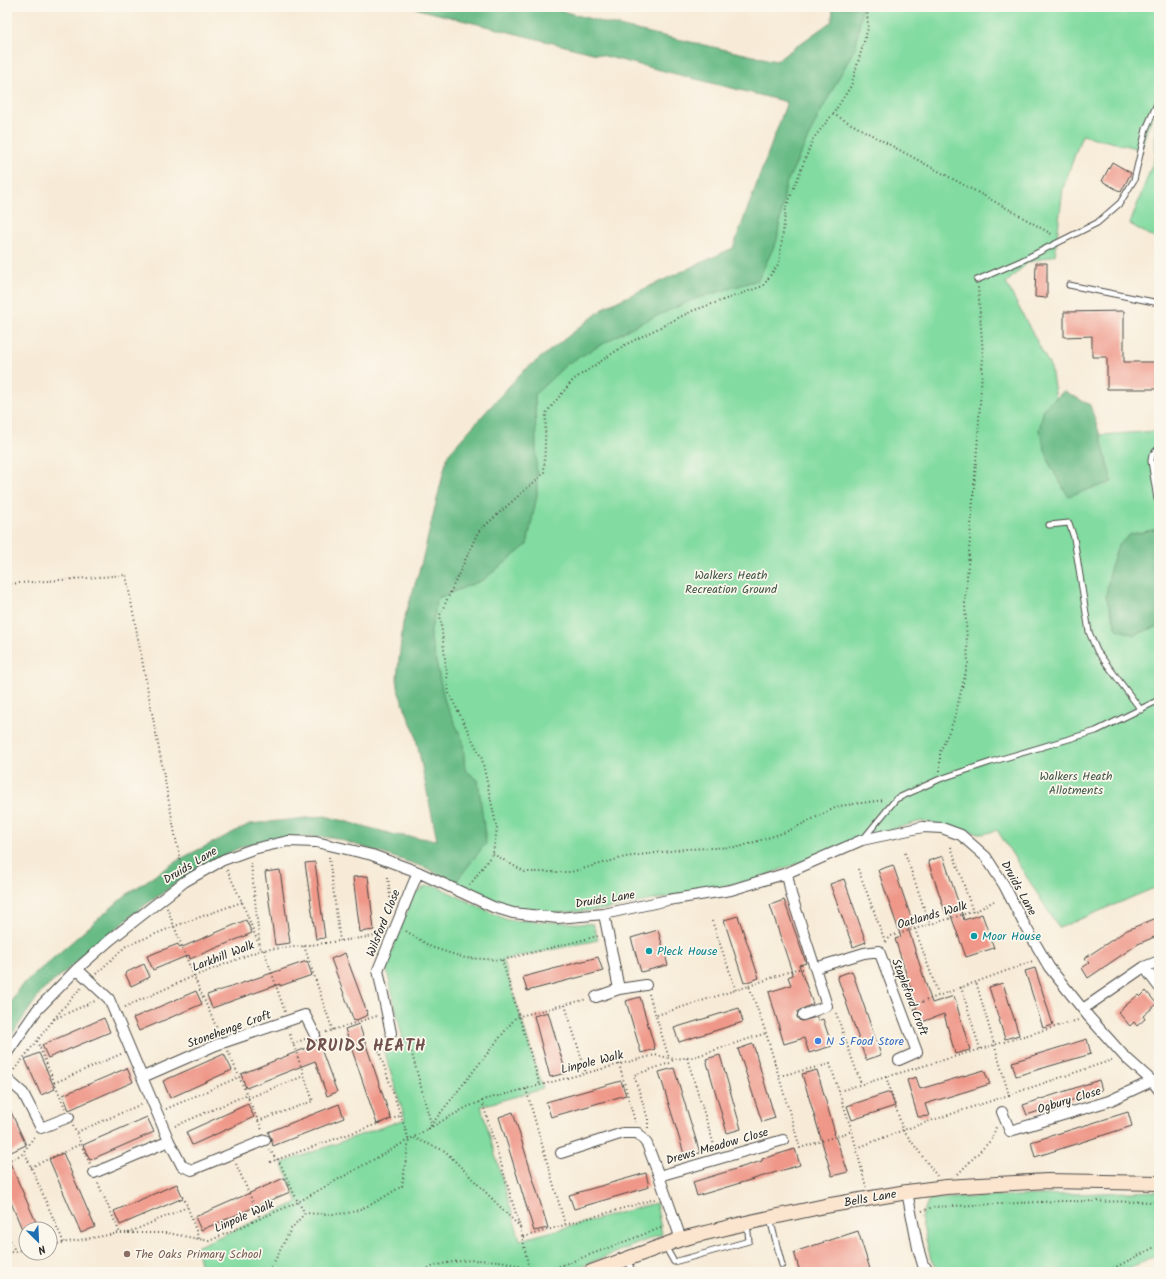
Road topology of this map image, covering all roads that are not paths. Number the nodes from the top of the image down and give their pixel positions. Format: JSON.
{"nodes":[{"id":1,"x":1159,"y":99,"type":"edge"},
{"id":2,"x":977,"y":280,"type":"road end"},
{"id":3,"x":1069,"y":285,"type":"dead end"},
{"id":4,"x":1159,"y":303,"type":"edge"},
{"id":5,"x":1159,"y":448,"type":"edge"},
{"id":6,"x":1159,"y":501,"type":"edge"},
{"id":7,"x":1049,"y":525,"type":"dead end"},
{"id":8,"x":1159,"y":700,"type":"edge"},
{"id":9,"x":1141,"y":710,"type":"junction"},
{"id":10,"x":862,"y":840,"type":"junction"},
{"id":11,"x":418,"y":872,"type":"junction"},
{"id":12,"x":787,"y":873,"type":"junction"},
{"id":13,"x":604,"y":914,"type":"junction"},
{"id":14,"x":1159,"y":961,"type":"edge"},
{"id":15,"x":1144,"y":967,"type":"junction"},
{"id":16,"x":815,"y":968,"type":"junction"},
{"id":17,"x":77,"y":969,"type":"junction"},
{"id":18,"x":646,"y":985,"type":"road end"},
{"id":19,"x":1159,"y":987,"type":"edge"},
{"id":20,"x":619,"y":989,"type":"junction"},
{"id":21,"x":596,"y":997,"type":"road end"},
{"id":22,"x":1086,"y":1013,"type":"junction"},
{"id":23,"x":804,"y":1015,"type":"dead end"},
{"id":24,"x":391,"y":1033,"type":"road end"},
{"id":25,"x":315,"y":1035,"type":"road end"},
{"id":26,"x":7,"y":1053,"type":"edge"},
{"id":27,"x":899,"y":1060,"type":"dead end"},
{"id":28,"x":143,"y":1077,"type":"junction"},
{"id":29,"x":7,"y":1079,"type":"edge"},
{"id":30,"x":1152,"y":1081,"type":"junction"},
{"id":31,"x":1159,"y":1090,"type":"edge"},
{"id":32,"x":999,"y":1109,"type":"road end"},
{"id":33,"x":69,"y":1117,"type":"road end"},
{"id":34,"x":265,"y":1140,"type":"road end"},
{"id":35,"x":783,"y":1140,"type":"dead end"},
{"id":36,"x":169,"y":1141,"type":"junction"},
{"id":37,"x":561,"y":1153,"type":"dead end"},
{"id":38,"x":94,"y":1173,"type":"road end"},
{"id":39,"x":659,"y":1176,"type":"junction"},
{"id":40,"x":1159,"y":1183,"type":"edge"},
{"id":41,"x":907,"y":1192,"type":"junction"},
{"id":42,"x":770,"y":1218,"type":"junction"},
{"id":43,"x":746,"y":1223,"type":"junction"},
{"id":44,"x":681,"y":1239,"type":"junction"},
{"id":45,"x":664,"y":1245,"type":"junction"},
{"id":46,"x":627,"y":1259,"type":"junction"},
{"id":47,"x":782,"y":1264,"type":"dead end"},
{"id":48,"x":924,"y":1270,"type":"edge"},
{"id":49,"x":591,"y":1272,"type":"edge"},
{"id":50,"x":633,"y":1272,"type":"edge"}],
"edges":[{"from":1,"to":2,"type":"lane"},
{"from":3,"to":4,"type":"lane"},
{"from":5,"to":6,"type":"lane"},
{"from":7,"to":9,"type":"lane"},
{"from":8,"to":9,"type":"lane"},
{"from":9,"to":10,"type":"lane"},
{"from":10,"to":12,"type":"street","name":"Druids Lane"},
{"from":10,"to":22,"type":"street","name":"Druids Lane"},
{"from":11,"to":13,"type":"street","name":"Druids Lane"},
{"from":11,"to":17,"type":"street","name":"Druids Lane"},
{"from":11,"to":24,"type":"street","name":"Wilsford Close"},
{"from":12,"to":13,"type":"street","name":"Druids Lane"},
{"from":12,"to":16,"type":"street"},
{"from":13,"to":20,"type":"street"},
{"from":14,"to":15,"type":"street"},
{"from":15,"to":19,"type":"street"},
{"from":15,"to":22,"type":"street"},
{"from":16,"to":23,"type":"street"},
{"from":16,"to":27,"type":"street","name":"Stapleford Croft"},
{"from":17,"to":26,"type":"street","name":"Druids Lane"},
{"from":17,"to":28,"type":"street"},
{"from":18,"to":20,"type":"street"},
{"from":20,"to":21,"type":"street"},
{"from":22,"to":30,"type":"street","name":"Druids Lane"},
{"from":25,"to":28,"type":"street","name":"Stonehenge Croft"},
{"from":28,"to":36,"type":"street"},
{"from":29,"to":33,"type":"street"},
{"from":30,"to":31,"type":"street","name":"Druids Lane"},
{"from":30,"to":32,"type":"street","name":"Ogbury Close"},
{"from":34,"to":36,"type":"street"},
{"from":35,"to":39,"type":"street","name":"Drews Meadow Close"},
{"from":36,"to":38,"type":"street"},
{"from":37,"to":39,"type":"street","name":"Drews Meadow Close"},
{"from":39,"to":44,"type":"street","name":"Drews Meadow Close"},
{"from":40,"to":41,"type":"street","name":"Bells Lane"},
{"from":41,"to":42,"type":"street","name":"Bells Lane"},
{"from":41,"to":48,"type":"street"},
{"from":42,"to":43,"type":"street","name":"Bells Lane"},
{"from":42,"to":47,"type":"lane"},
{"from":43,"to":44,"type":"street","name":"Bells Lane"},
{"from":43,"to":45,"type":"lane"},
{"from":44,"to":45,"type":"street","name":"Bells Lane"},
{"from":45,"to":46,"type":"street","name":"Bells Lane"},
{"from":46,"to":49,"type":"street","name":"Bells Lane"},
{"from":46,"to":50,"type":"lane"}]}
